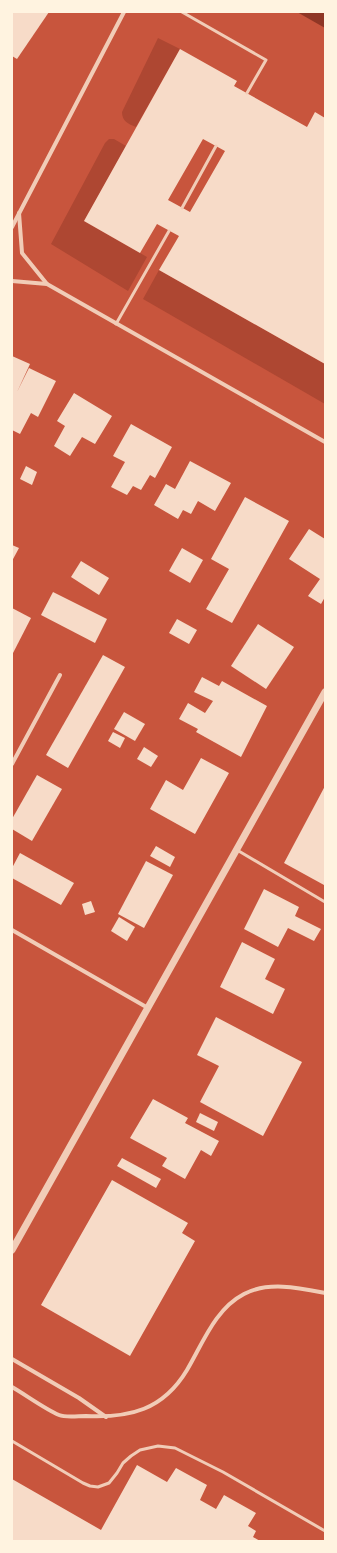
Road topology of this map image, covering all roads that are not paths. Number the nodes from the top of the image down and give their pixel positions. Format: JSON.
{"nodes":[{"id":1,"x":124,"y":12,"type":"edge"},
{"id":2,"x":182,"y":12,"type":"edge"},
{"id":3,"x":247,"y":93,"type":"dead end"},
{"id":4,"x":216,"y":146,"type":"dead end"},
{"id":5,"x":182,"y":208,"type":"dead end"},
{"id":6,"x":18,"y":212,"type":"junction"},
{"id":7,"x":12,"y":227,"type":"edge"},
{"id":8,"x":169,"y":231,"type":"dead end"},
{"id":9,"x":12,"y":280,"type":"edge"},
{"id":10,"x":47,"y":284,"type":"junction"},
{"id":11,"x":116,"y":324,"type":"junction"},
{"id":12,"x":325,"y":442,"type":"edge"},
{"id":13,"x":60,"y":675,"type":"dead end"},
{"id":14,"x":325,"y":692,"type":"edge"},
{"id":15,"x":12,"y":764,"type":"edge"},
{"id":16,"x":236,"y":850,"type":"junction"},
{"id":17,"x":325,"y":902,"type":"edge"},
{"id":18,"x":12,"y":930,"type":"edge"},
{"id":19,"x":148,"y":1008,"type":"junction"},
{"id":20,"x":12,"y":1250,"type":"edge"},
{"id":21,"x":325,"y":1293,"type":"edge"},
{"id":22,"x":12,"y":1359,"type":"edge"},
{"id":23,"x":12,"y":1387,"type":"edge"},
{"id":24,"x":106,"y":1417,"type":"junction"},
{"id":25,"x":12,"y":1442,"type":"edge"},
{"id":26,"x":325,"y":1531,"type":"edge"}],
"edges":[{"from":1,"to":6,"type":"street"},
{"from":2,"to":3,"type":"lane"},
{"from":4,"to":5,"type":"lane"},
{"from":6,"to":7,"type":"street"},
{"from":6,"to":10,"type":"street"},
{"from":8,"to":11,"type":"lane"},
{"from":9,"to":10,"type":"street"},
{"from":10,"to":11,"type":"street"},
{"from":11,"to":12,"type":"street"},
{"from":13,"to":15,"type":"street"},
{"from":14,"to":16,"type":"street"},
{"from":16,"to":17,"type":"lane"},
{"from":16,"to":19,"type":"street"},
{"from":18,"to":19,"type":"street"},
{"from":19,"to":20,"type":"street"},
{"from":21,"to":24,"type":"street"},
{"from":22,"to":24,"type":"street"},
{"from":23,"to":24,"type":"street"},
{"from":25,"to":26,"type":"lane"}]}
